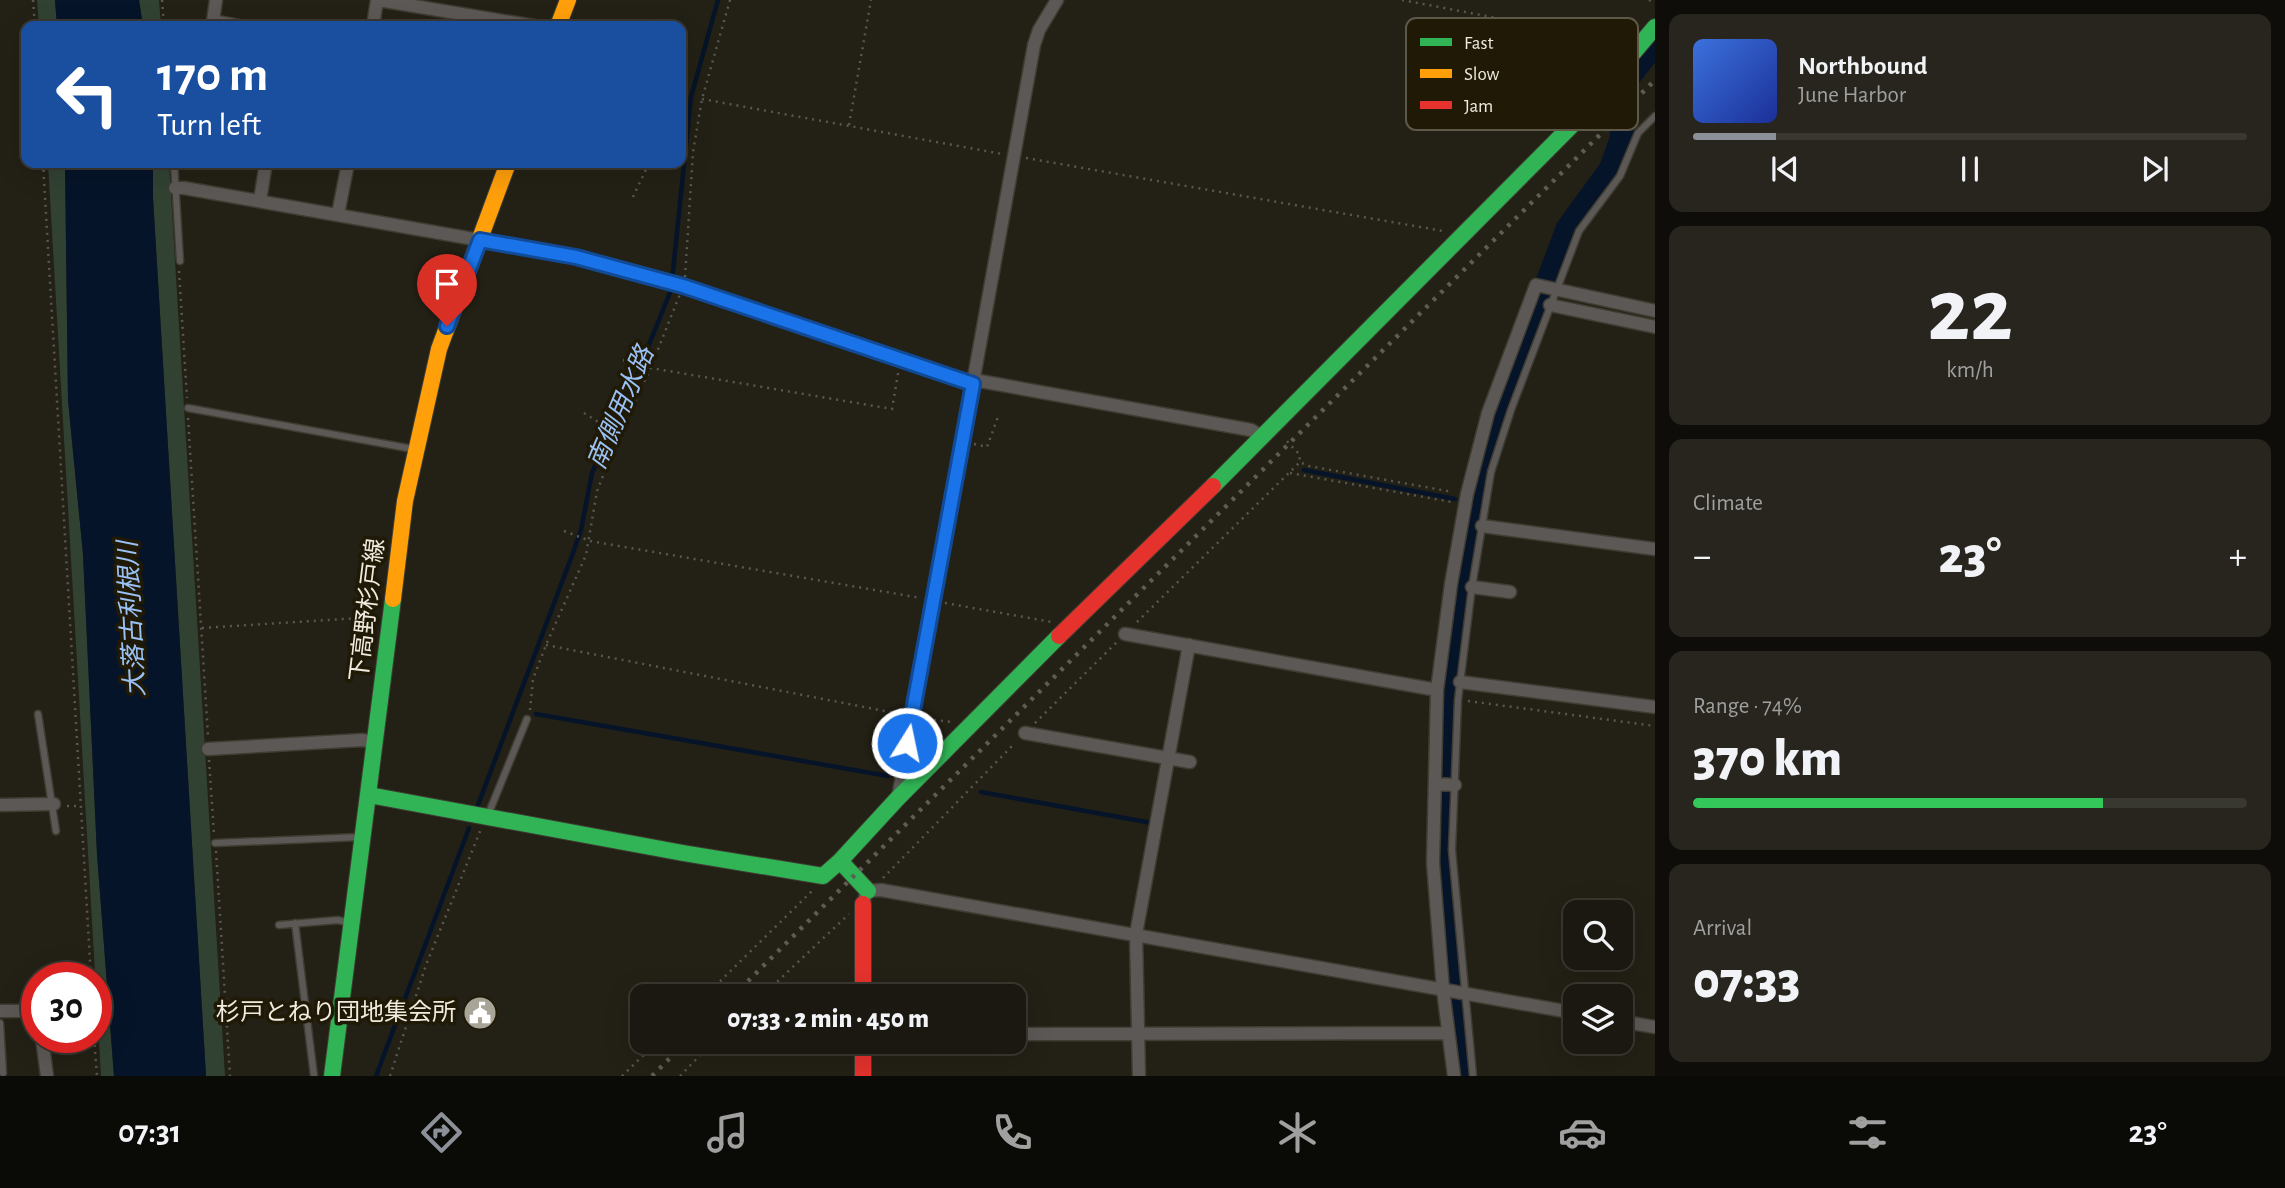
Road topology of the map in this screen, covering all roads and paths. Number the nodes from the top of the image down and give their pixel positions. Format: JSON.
{"nodes":[{"id":1,"x":33,"y":0,"type":"edge"},
{"id":2,"x":162,"y":0,"type":"edge"},
{"id":3,"x":216,"y":0,"type":"edge"},
{"id":4,"x":378,"y":0,"type":"edge"},
{"id":5,"x":568,"y":0,"type":"edge"},
{"id":6,"x":730,"y":0,"type":"edge"},
{"id":7,"x":871,"y":0,"type":"edge"},
{"id":8,"x":1057,"y":0,"type":"edge"},
{"id":9,"x":1402,"y":0,"type":"edge"},
{"id":10,"x":1649,"y":0,"type":"edge"},
{"id":11,"x":1655,"y":3,"type":"edge"},
{"id":12,"x":1497,"y":18,"type":"edge"},
{"id":13,"x":35,"y":21,"type":"edge"},
{"id":14,"x":164,"y":21,"type":"edge"},
{"id":15,"x":213,"y":21,"type":"edge"},
{"id":16,"x":374,"y":21,"type":"edge"},
{"id":17,"x":504,"y":21,"type":"edge"},
{"id":18,"x":560,"y":21,"type":"edge"},
{"id":19,"x":1655,"y":27,"type":"edge"},
{"id":20,"x":1638,"y":48,"type":"edge"},
{"id":21,"x":702,"y":99,"type":"junction"},
{"id":22,"x":1655,"y":117,"type":"edge"},
{"id":23,"x":849,"y":125,"type":"junction"},
{"id":24,"x":1567,"y":130,"type":"edge"},
{"id":25,"x":1015,"y":156,"type":"junction"},
{"id":26,"x":44,"y":168,"type":"edge"},
{"id":27,"x":174,"y":168,"type":"edge"},
{"id":28,"x":265,"y":168,"type":"edge"},
{"id":29,"x":347,"y":168,"type":"edge"},
{"id":30,"x":506,"y":168,"type":"edge"},
{"id":31,"x":647,"y":168,"type":"edge"},
{"id":32,"x":175,"y":188,"type":"junction"},
{"id":33,"x":633,"y":197,"type":"dead end"},
{"id":34,"x":260,"y":200,"type":"junction"},
{"id":35,"x":338,"y":214,"type":"junction"},
{"id":36,"x":1462,"y":234,"type":"junction"},
{"id":37,"x":480,"y":240,"type":"junction"},
{"id":38,"x":576,"y":257,"type":"joint"},
{"id":39,"x":180,"y":261,"type":"joint"},
{"id":40,"x":680,"y":286,"type":"junction"},
{"id":41,"x":1555,"y":290,"type":"junction"},
{"id":42,"x":1550,"y":305,"type":"junction"},
{"id":43,"x":1655,"y":311,"type":"edge"},
{"id":44,"x":1655,"y":327,"type":"edge"},
{"id":45,"x":623,"y":360,"type":"dead end"},
{"id":46,"x":900,"y":361,"type":"junction"},
{"id":47,"x":651,"y":367,"type":"junction"},
{"id":48,"x":973,"y":382,"type":"junction"},
{"id":49,"x":188,"y":408,"type":"junction"},
{"id":50,"x":584,"y":414,"type":"dead end"},
{"id":51,"x":999,"y":414,"type":"dead end"},
{"id":52,"x":1268,"y":432,"type":"junction"},
{"id":53,"x":617,"y":434,"type":"junction"},
{"id":54,"x":962,"y":442,"type":"junction"},
{"id":55,"x":415,"y":449,"type":"junction"},
{"id":56,"x":1300,"y":462,"type":"junction"},
{"id":57,"x":1290,"y":473,"type":"junction"},
{"id":58,"x":1465,"y":499,"type":"junction"},
{"id":59,"x":1482,"y":527,"type":"junction"},
{"id":60,"x":564,"y":531,"type":"dead end"},
{"id":61,"x":590,"y":541,"type":"junction"},
{"id":62,"x":1655,"y":549,"type":"edge"},
{"id":63,"x":1472,"y":587,"type":"junction"},
{"id":64,"x":1510,"y":592,"type":"dead end"},
{"id":65,"x":932,"y":600,"type":"junction"},
{"id":66,"x":389,"y":616,"type":"junction"},
{"id":67,"x":1069,"y":625,"type":"junction"},
{"id":68,"x":202,"y":628,"type":"junction"},
{"id":69,"x":1125,"y":634,"type":"junction"},
{"id":70,"x":546,"y":645,"type":"junction"},
{"id":71,"x":1189,"y":645,"type":"junction"},
{"id":72,"x":1460,"y":682,"type":"junction"},
{"id":73,"x":1437,"y":690,"type":"junction"},
{"id":74,"x":1458,"y":700,"type":"junction"},
{"id":75,"x":1655,"y":707,"type":"edge"},
{"id":76,"x":38,"y":714,"type":"dead end"},
{"id":77,"x":912,"y":716,"type":"junction"},
{"id":78,"x":527,"y":719,"type":"joint"},
{"id":79,"x":970,"y":725,"type":"junction"},
{"id":80,"x":1655,"y":726,"type":"edge"},
{"id":81,"x":1025,"y":733,"type":"junction"},
{"id":82,"x":374,"y":741,"type":"junction"},
{"id":83,"x":208,"y":749,"type":"junction"},
{"id":84,"x":1168,"y":758,"type":"junction"},
{"id":85,"x":1189,"y":762,"type":"dead end"},
{"id":86,"x":1435,"y":784,"type":"junction"},
{"id":87,"x":1455,"y":785,"type":"junction"},
{"id":88,"x":369,"y":795,"type":"junction"},
{"id":89,"x":898,"y":797,"type":"junction"},
{"id":90,"x":54,"y":804,"type":"junction"},
{"id":91,"x":0,"y":806,"type":"edge"},
{"id":92,"x":487,"y":817,"type":"junction"},
{"id":93,"x":56,"y":831,"type":"dead end"},
{"id":94,"x":362,"y":837,"type":"junction"},
{"id":95,"x":215,"y":842,"type":"junction"},
{"id":96,"x":840,"y":861,"type":"junction"},
{"id":97,"x":816,"y":887,"type":"dead end"},
{"id":98,"x":869,"y":895,"type":"junction"},
{"id":99,"x":295,"y":923,"type":"junction"},
{"id":100,"x":350,"y":923,"type":"junction"},
{"id":101,"x":279,"y":925,"type":"dead end"},
{"id":102,"x":1136,"y":934,"type":"junction"},
{"id":103,"x":90,"y":962,"type":"edge"},
{"id":104,"x":717,"y":984,"type":"edge"},
{"id":105,"x":775,"y":984,"type":"edge"},
{"id":106,"x":864,"y":984,"type":"edge"},
{"id":107,"x":1443,"y":990,"type":"junction"},
{"id":108,"x":1466,"y":993,"type":"junction"},
{"id":109,"x":0,"y":1011,"type":"edge"},
{"id":110,"x":21,"y":1011,"type":"edge"},
{"id":111,"x":1563,"y":1011,"type":"edge"},
{"id":112,"x":0,"y":1023,"type":"edge"},
{"id":113,"x":1633,"y":1023,"type":"edge"},
{"id":114,"x":1655,"y":1027,"type":"edge"},
{"id":115,"x":1448,"y":1033,"type":"junction"},
{"id":116,"x":1026,"y":1034,"type":"edge"},
{"id":117,"x":1138,"y":1034,"type":"junction"},
{"id":118,"x":44,"y":1053,"type":"edge"},
{"id":119,"x":95,"y":1053,"type":"edge"},
{"id":120,"x":645,"y":1054,"type":"edge"},
{"id":121,"x":701,"y":1054,"type":"edge"},
{"id":122,"x":863,"y":1054,"type":"edge"},
{"id":123,"x":3,"y":1073,"type":"dead end"},
{"id":124,"x":47,"y":1076,"type":"edge"},
{"id":125,"x":97,"y":1076,"type":"edge"},
{"id":126,"x":230,"y":1076,"type":"edge"},
{"id":127,"x":314,"y":1076,"type":"edge"},
{"id":128,"x":332,"y":1076,"type":"edge"},
{"id":129,"x":390,"y":1076,"type":"edge"},
{"id":130,"x":622,"y":1076,"type":"edge"},
{"id":131,"x":680,"y":1076,"type":"edge"},
{"id":132,"x":863,"y":1076,"type":"edge"},
{"id":133,"x":1139,"y":1076,"type":"edge"},
{"id":134,"x":1454,"y":1076,"type":"edge"},
{"id":135,"x":1473,"y":1076,"type":"edge"}],
"edges":[{"from":1,"to":13,"type":"path"},
{"from":2,"to":14,"type":"path"},
{"from":3,"to":15,"type":"street"},
{"from":4,"to":16,"type":"street"},
{"from":4,"to":17,"type":"street"},
{"from":5,"to":18,"type":"street"},
{"from":6,"to":21,"type":"path"},
{"from":7,"to":23,"type":"path"},
{"from":8,"to":25,"type":"street"},
{"from":9,"to":12,"type":"path"},
{"from":10,"to":11,"type":"path"},
{"from":19,"to":20,"type":"street"},
{"from":21,"to":23,"type":"path"},
{"from":21,"to":40,"type":"path"},
{"from":22,"to":41,"type":"lane"},
{"from":23,"to":25,"type":"path"},
{"from":24,"to":36,"type":"street"},
{"from":25,"to":36,"type":"path"},
{"from":25,"to":48,"type":"street"},
{"from":26,"to":103,"type":"path"},
{"from":27,"to":32,"type":"lane"},
{"from":28,"to":34,"type":"street"},
{"from":29,"to":35,"type":"street"},
{"from":30,"to":37,"type":"street","name":"下高野杉戸線"},
{"from":31,"to":33,"type":"path"},
{"from":32,"to":34,"type":"street"},
{"from":32,"to":39,"type":"lane"},
{"from":34,"to":35,"type":"street"},
{"from":35,"to":37,"type":"street"},
{"from":36,"to":52,"type":"street"},
{"from":37,"to":38,"type":"street"},
{"from":37,"to":55,"type":"street","name":"下高野杉戸線"},
{"from":38,"to":40,"type":"lane"},
{"from":39,"to":49,"type":"path"},
{"from":40,"to":46,"type":"lane"},
{"from":40,"to":47,"type":"path"},
{"from":41,"to":42,"type":"lane"},
{"from":41,"to":43,"type":"street"},
{"from":41,"to":58,"type":"street"},
{"from":42,"to":44,"type":"street"},
{"from":42,"to":59,"type":"lane"},
{"from":45,"to":47,"type":"path"},
{"from":46,"to":47,"type":"path"},
{"from":46,"to":48,"type":"lane"},
{"from":47,"to":53,"type":"path"},
{"from":48,"to":52,"type":"street"},
{"from":48,"to":54,"type":"street"},
{"from":49,"to":55,"type":"lane"},
{"from":49,"to":68,"type":"path"},
{"from":50,"to":53,"type":"path"},
{"from":51,"to":54,"type":"path"},
{"from":52,"to":56,"type":"path"},
{"from":52,"to":67,"type":"street"},
{"from":53,"to":61,"type":"path"},
{"from":54,"to":65,"type":"street"},
{"from":55,"to":66,"type":"street","name":"下高野杉戸線"},
{"from":56,"to":57,"type":"path"},
{"from":56,"to":58,"type":"path"},
{"from":57,"to":58,"type":"path"},
{"from":57,"to":69,"type":"path"},
{"from":58,"to":73,"type":"street"},
{"from":59,"to":62,"type":"street"},
{"from":59,"to":63,"type":"lane"},
{"from":60,"to":61,"type":"path"},
{"from":61,"to":65,"type":"path"},
{"from":61,"to":70,"type":"path"},
{"from":63,"to":64,"type":"street"},
{"from":63,"to":72,"type":"lane"},
{"from":65,"to":67,"type":"path"},
{"from":65,"to":77,"type":"street"},
{"from":66,"to":68,"type":"path"},
{"from":66,"to":82,"type":"street","name":"下高野杉戸線"},
{"from":67,"to":79,"type":"street"},
{"from":68,"to":83,"type":"path"},
{"from":69,"to":71,"type":"street"},
{"from":69,"to":81,"type":"path"},
{"from":70,"to":77,"type":"path"},
{"from":70,"to":78,"type":"path"},
{"from":71,"to":73,"type":"street"},
{"from":71,"to":84,"type":"street"},
{"from":72,"to":74,"type":"lane"},
{"from":72,"to":75,"type":"street"},
{"from":73,"to":86,"type":"street"},
{"from":74,"to":80,"type":"path"},
{"from":74,"to":87,"type":"lane"},
{"from":76,"to":90,"type":"lane"},
{"from":77,"to":79,"type":"path"},
{"from":77,"to":89,"type":"street"},
{"from":78,"to":92,"type":"lane"},
{"from":79,"to":89,"type":"street"},
{"from":81,"to":84,"type":"street"},
{"from":81,"to":98,"type":"path"},
{"from":82,"to":83,"type":"street"},
{"from":82,"to":88,"type":"street","name":"下高野杉戸線"},
{"from":83,"to":95,"type":"path"},
{"from":84,"to":85,"type":"street"},
{"from":84,"to":102,"type":"street"},
{"from":86,"to":87,"type":"street"},
{"from":86,"to":107,"type":"street"},
{"from":87,"to":108,"type":"lane"},
{"from":88,"to":92,"type":"street"},
{"from":88,"to":94,"type":"street","name":"下高野杉戸線"},
{"from":89,"to":96,"type":"street"},
{"from":90,"to":91,"type":"street"},
{"from":90,"to":93,"type":"lane"},
{"from":92,"to":96,"type":"street"},
{"from":92,"to":129,"type":"path"},
{"from":94,"to":95,"type":"lane"},
{"from":94,"to":100,"type":"street","name":"下高野杉戸線"},
{"from":95,"to":126,"type":"path"},
{"from":96,"to":98,"type":"street"},
{"from":97,"to":104,"type":"path"},
{"from":98,"to":102,"type":"street"},
{"from":98,"to":105,"type":"path"},
{"from":98,"to":106,"type":"street"},
{"from":99,"to":100,"type":"lane"},
{"from":99,"to":101,"type":"lane"},
{"from":99,"to":127,"type":"lane"},
{"from":100,"to":128,"type":"street","name":"下高野杉戸線"},
{"from":102,"to":107,"type":"street"},
{"from":102,"to":117,"type":"street"},
{"from":107,"to":108,"type":"street"},
{"from":107,"to":115,"type":"street"},
{"from":108,"to":111,"type":"street"},
{"from":108,"to":135,"type":"lane"},
{"from":109,"to":110,"type":"street"},
{"from":112,"to":123,"type":"lane"},
{"from":113,"to":114,"type":"street"},
{"from":115,"to":117,"type":"street"},
{"from":115,"to":134,"type":"street"},
{"from":116,"to":117,"type":"street"},
{"from":117,"to":133,"type":"street"},
{"from":118,"to":124,"type":"street"},
{"from":119,"to":125,"type":"path"},
{"from":120,"to":130,"type":"path"},
{"from":121,"to":131,"type":"path"},
{"from":122,"to":132,"type":"street"}]}
